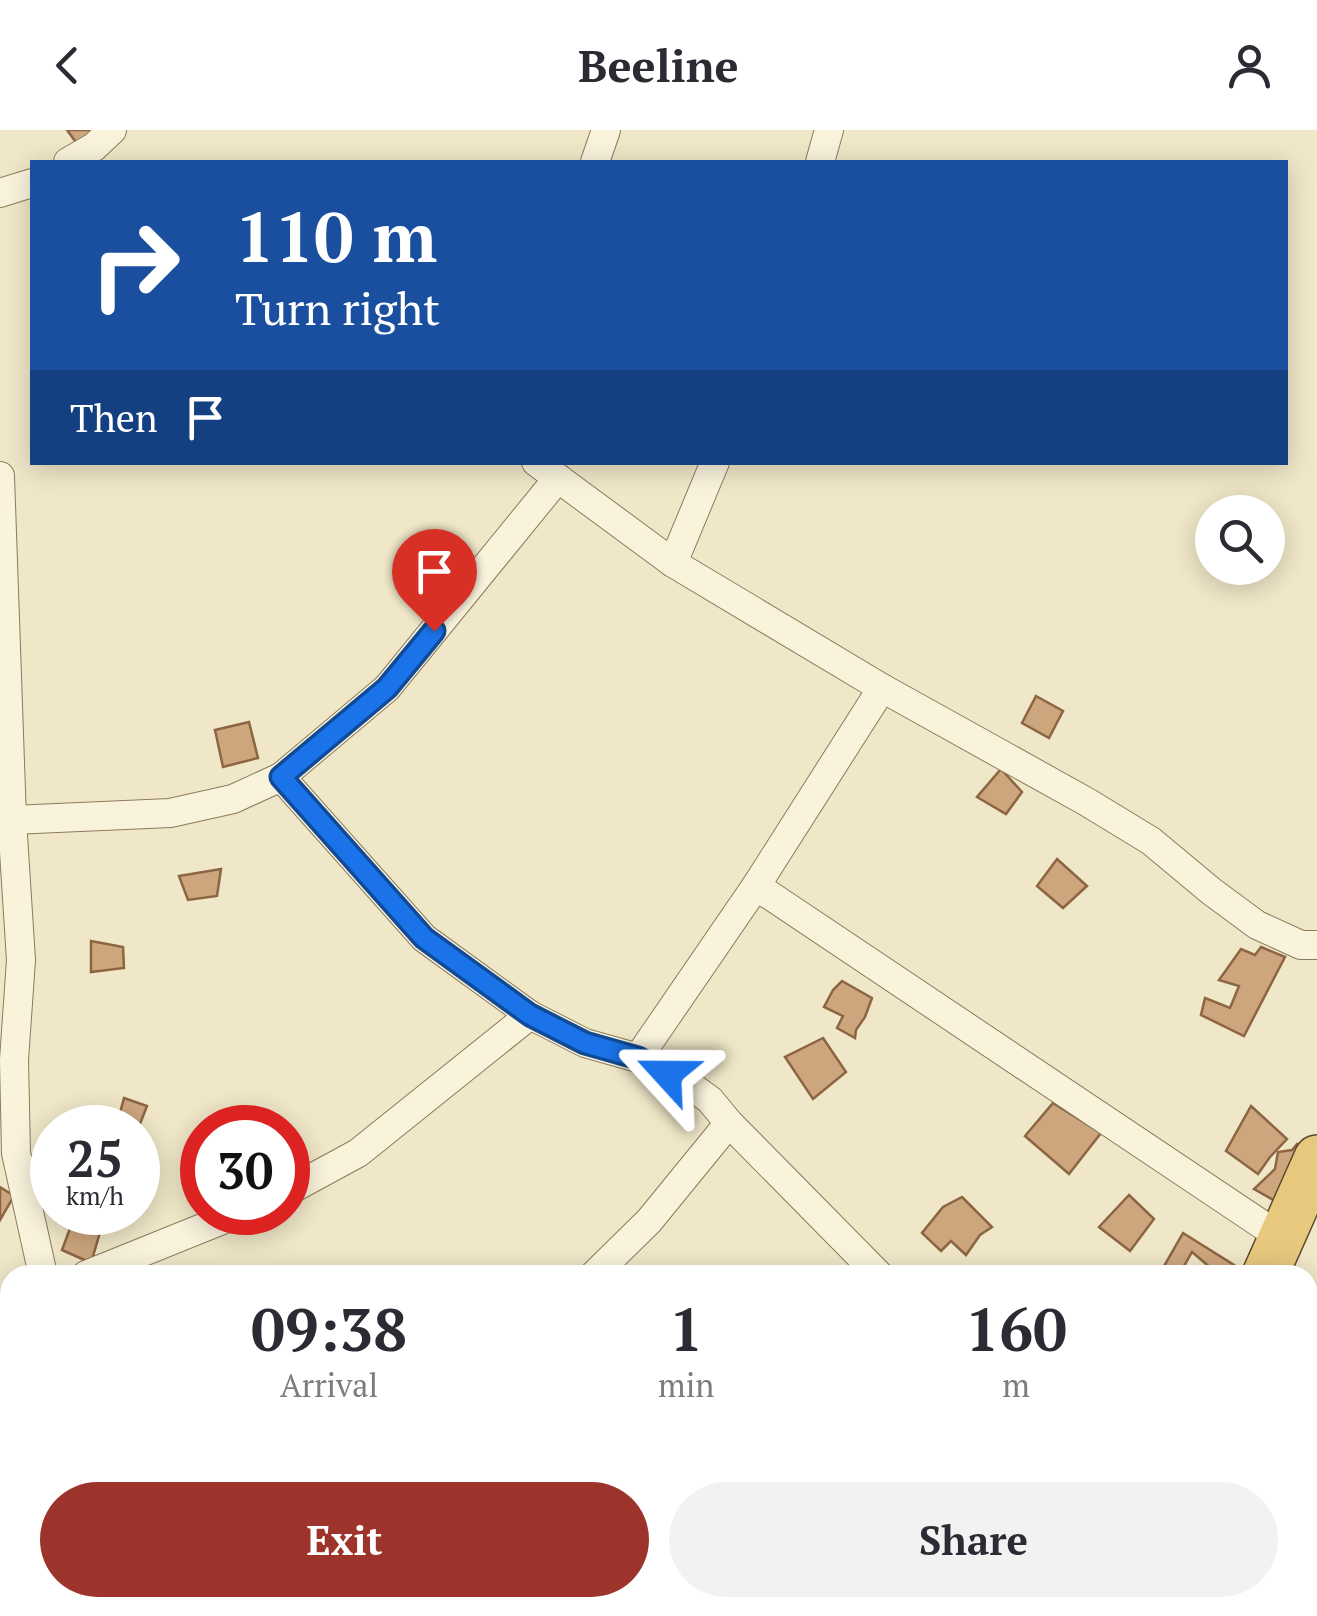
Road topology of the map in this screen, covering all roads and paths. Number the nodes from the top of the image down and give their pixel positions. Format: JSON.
{"nodes":[{"id":1,"x":112,"y":130,"type":"edge"},
{"id":2,"x":606,"y":130,"type":"edge"},
{"id":3,"x":829,"y":130,"type":"edge"},
{"id":4,"x":71,"y":160,"type":"edge"},
{"id":5,"x":596,"y":160,"type":"edge"},
{"id":6,"x":821,"y":160,"type":"edge"},
{"id":7,"x":30,"y":184,"type":"edge"},
{"id":8,"x":0,"y":193,"type":"edge"},
{"id":9,"x":714,"y":465,"type":"edge"},
{"id":10,"x":547,"y":470,"type":"edge"},
{"id":11,"x":0,"y":476,"type":"edge"},
{"id":12,"x":673,"y":563,"type":"junction"},
{"id":13,"x":882,"y":688,"type":"junction"},
{"id":14,"x":281,"y":777,"type":"junction"},
{"id":15,"x":6,"y":816,"type":"edge"},
{"id":16,"x":756,"y":886,"type":"junction"},
{"id":17,"x":1317,"y":945,"type":"edge"},
{"id":18,"x":530,"y":1015,"type":"junction"},
{"id":19,"x":638,"y":1058,"type":"junction"},
{"id":20,"x":7,"y":1104,"type":"edge"},
{"id":21,"x":729,"y":1124,"type":"junction"},
{"id":22,"x":1317,"y":1158,"type":"edge"},
{"id":23,"x":310,"y":1179,"type":"edge"},
{"id":24,"x":185,"y":1235,"type":"edge"},
{"id":25,"x":1274,"y":1257,"type":"edge"},
{"id":26,"x":40,"y":1265,"type":"edge"},
{"id":27,"x":111,"y":1265,"type":"edge"},
{"id":28,"x":604,"y":1265,"type":"edge"},
{"id":29,"x":869,"y":1265,"type":"edge"}],
"edges":[{"from":1,"to":4,"type":"street"},
{"from":2,"to":5,"type":"street"},
{"from":3,"to":6,"type":"street"},
{"from":7,"to":8,"type":"street"},
{"from":9,"to":12,"type":"street"},
{"from":10,"to":12,"type":"street"},
{"from":10,"to":14,"type":"street"},
{"from":11,"to":15,"type":"street"},
{"from":12,"to":13,"type":"street"},
{"from":13,"to":16,"type":"street"},
{"from":13,"to":17,"type":"street"},
{"from":14,"to":15,"type":"street"},
{"from":14,"to":18,"type":"street"},
{"from":15,"to":20,"type":"street"},
{"from":16,"to":19,"type":"street"},
{"from":16,"to":25,"type":"street"},
{"from":18,"to":19,"type":"street"},
{"from":18,"to":23,"type":"street"},
{"from":19,"to":21,"type":"street"},
{"from":20,"to":26,"type":"street"},
{"from":21,"to":28,"type":"street"},
{"from":21,"to":29,"type":"street"},
{"from":22,"to":25,"type":"highway"},
{"from":24,"to":27,"type":"street"}]}
